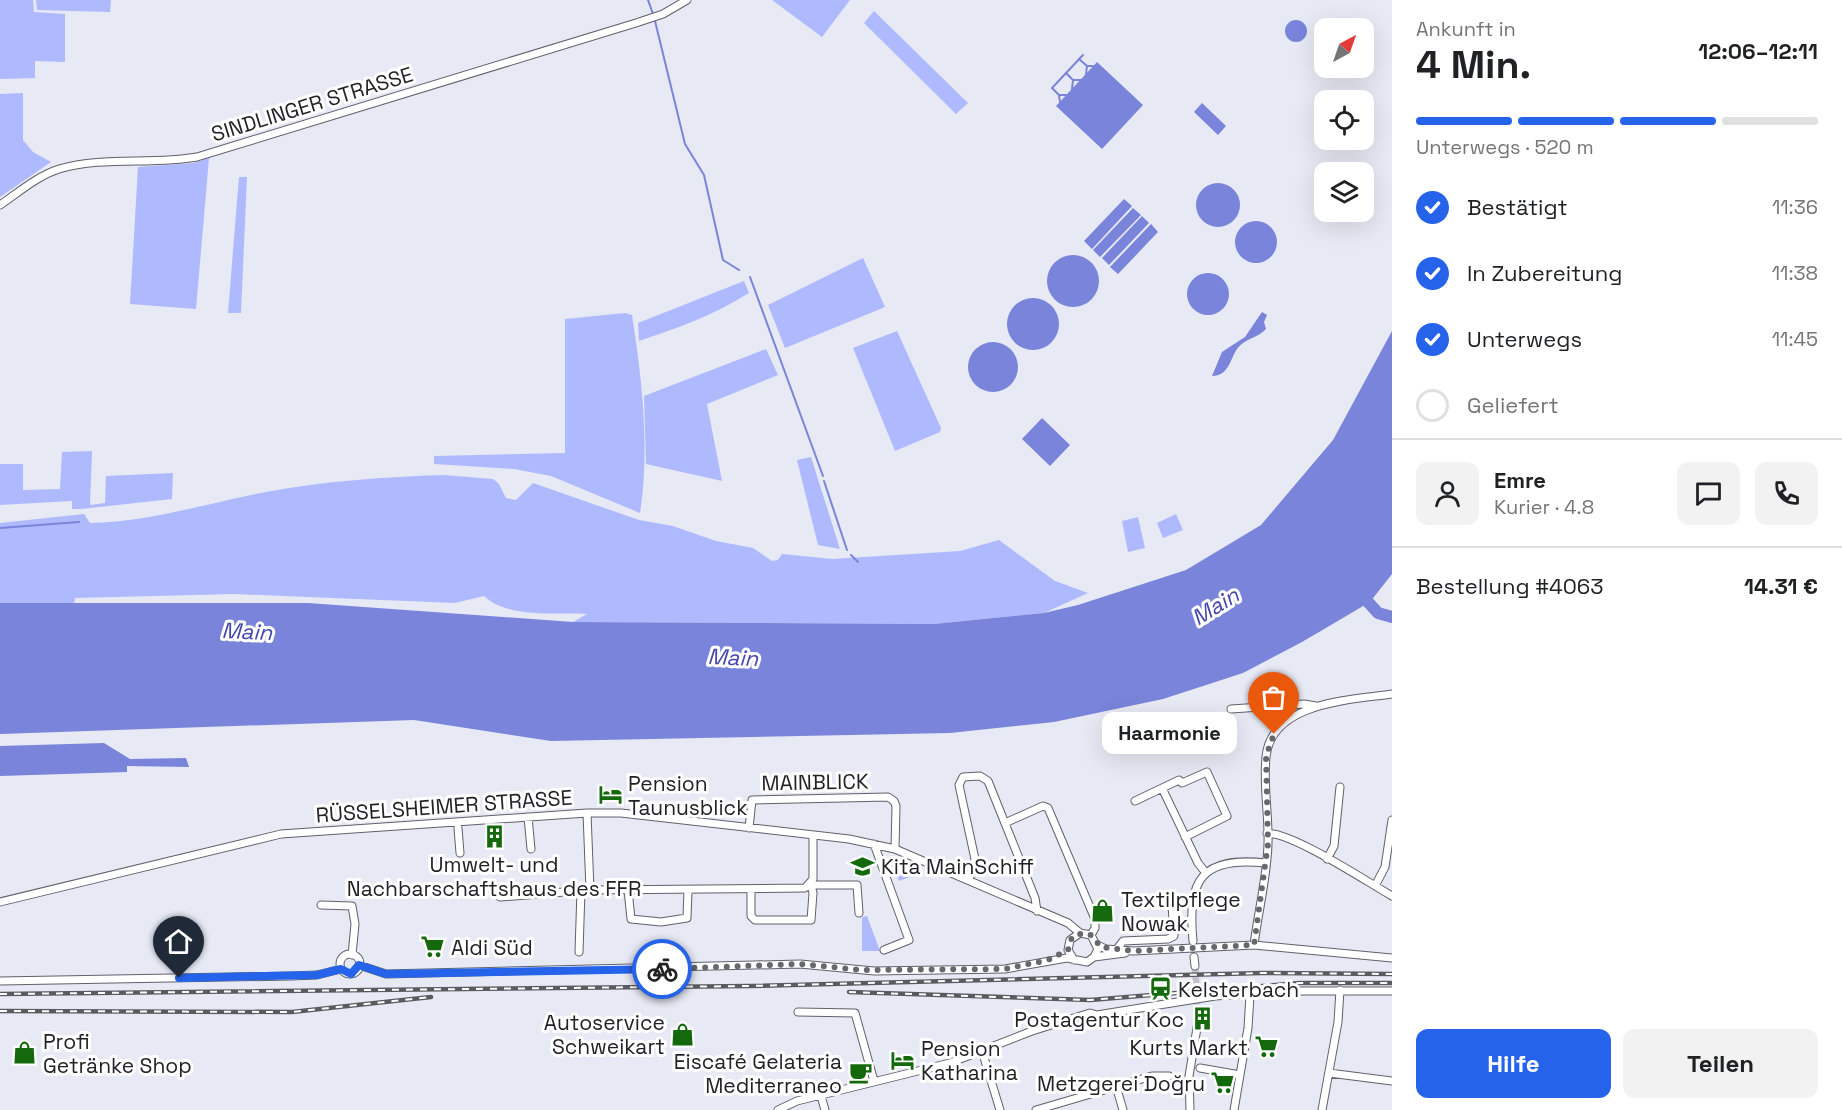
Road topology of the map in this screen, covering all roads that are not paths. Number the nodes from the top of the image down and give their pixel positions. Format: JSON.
{"nodes":[{"id":1,"x":687,"y":0,"type":"edge"},
{"id":2,"x":0,"y":205,"type":"edge"},
{"id":3,"x":1392,"y":694,"type":"edge"},
{"id":4,"x":1318,"y":706,"type":"junction"},
{"id":5,"x":1231,"y":708,"type":"dead end"},
{"id":6,"x":1340,"y":786,"type":"dead end"},
{"id":7,"x":1162,"y":788,"type":"junction"},
{"id":8,"x":1135,"y":801,"type":"dead end"},
{"id":9,"x":587,"y":813,"type":"junction"},
{"id":10,"x":528,"y":817,"type":"junction"},
{"id":11,"x":1392,"y":819,"type":"edge"},
{"id":12,"x":1005,"y":823,"type":"junction"},
{"id":13,"x":458,"y":828,"type":"dead end"},
{"id":14,"x":749,"y":828,"type":"junction"},
{"id":15,"x":1267,"y":833,"type":"junction"},
{"id":16,"x":813,"y":835,"type":"junction"},
{"id":17,"x":1185,"y":837,"type":"junction"},
{"id":18,"x":874,"y":844,"type":"junction"},
{"id":19,"x":531,"y":849,"type":"dead end"},
{"id":20,"x":895,"y":849,"type":"junction"},
{"id":21,"x":460,"y":853,"type":"dead end"},
{"id":22,"x":1327,"y":859,"type":"junction"},
{"id":23,"x":1266,"y":863,"type":"junction"},
{"id":24,"x":1206,"y":873,"type":"junction"},
{"id":25,"x":969,"y":880,"type":"junction"},
{"id":26,"x":811,"y":885,"type":"junction"},
{"id":27,"x":1375,"y":886,"type":"junction"},
{"id":28,"x":751,"y":889,"type":"junction"},
{"id":29,"x":581,"y":890,"type":"junction"},
{"id":30,"x":590,"y":890,"type":"junction"},
{"id":31,"x":628,"y":890,"type":"junction"},
{"id":32,"x":688,"y":890,"type":"junction"},
{"id":33,"x":1392,"y":896,"type":"edge"},
{"id":34,"x":500,"y":897,"type":"dead end"},
{"id":35,"x":0,"y":902,"type":"edge"},
{"id":36,"x":321,"y":905,"type":"dead end"},
{"id":37,"x":1172,"y":905,"type":"dead end"},
{"id":38,"x":1037,"y":911,"type":"junction"},
{"id":39,"x":859,"y":913,"type":"dead end"},
{"id":40,"x":1060,"y":922,"type":"junction"},
{"id":41,"x":1080,"y":933,"type":"junction"},
{"id":42,"x":1091,"y":935,"type":"junction"},
{"id":43,"x":1070,"y":940,"type":"junction"},
{"id":44,"x":1192,"y":941,"type":"dead end"},
{"id":45,"x":1097,"y":945,"type":"junction"},
{"id":46,"x":1254,"y":945,"type":"junction"},
{"id":47,"x":1118,"y":949,"type":"junction"},
{"id":48,"x":884,"y":950,"type":"dead end"},
{"id":49,"x":1068,"y":950,"type":"junction"},
{"id":50,"x":1133,"y":951,"type":"junction"},
{"id":51,"x":579,"y":952,"type":"dead end"},
{"id":52,"x":352,"y":955,"type":"junction"},
{"id":53,"x":1094,"y":957,"type":"junction"},
{"id":54,"x":1194,"y":957,"type":"dead end"},
{"id":55,"x":1392,"y":958,"type":"edge"},
{"id":56,"x":1048,"y":960,"type":"junction"},
{"id":57,"x":1074,"y":960,"type":"junction"},
{"id":58,"x":359,"y":965,"type":"junction"},
{"id":59,"x":1195,"y":966,"type":"tunnel mouth"},
{"id":60,"x":341,"y":969,"type":"junction"},
{"id":61,"x":0,"y":981,"type":"edge"},
{"id":62,"x":1340,"y":990,"type":"junction"},
{"id":63,"x":1392,"y":991,"type":"edge"},
{"id":64,"x":1250,"y":995,"type":"junction"},
{"id":65,"x":798,"y":1012,"type":"dead end"},
{"id":66,"x":1198,"y":1022,"type":"tunnel mouth"},
{"id":67,"x":982,"y":1051,"type":"junction"},
{"id":68,"x":1200,"y":1068,"type":"dead end"},
{"id":69,"x":1329,"y":1073,"type":"junction"},
{"id":70,"x":1240,"y":1075,"type":"junction"},
{"id":71,"x":1169,"y":1076,"type":"dead end"},
{"id":72,"x":874,"y":1081,"type":"junction"},
{"id":73,"x":1392,"y":1082,"type":"edge"},
{"id":74,"x":1116,"y":1086,"type":"junction"},
{"id":75,"x":821,"y":1096,"type":"junction"},
{"id":76,"x":778,"y":1110,"type":"edge"},
{"id":77,"x":825,"y":1110,"type":"edge"},
{"id":78,"x":1000,"y":1110,"type":"edge"},
{"id":79,"x":1036,"y":1110,"type":"edge"},
{"id":80,"x":1123,"y":1110,"type":"edge"},
{"id":81,"x":1190,"y":1110,"type":"edge"},
{"id":82,"x":1234,"y":1110,"type":"edge"},
{"id":83,"x":1323,"y":1110,"type":"edge"}],
"edges":[{"from":1,"to":2,"type":"street","name":"SINDLINGER STRASSE"},
{"from":3,"to":4,"type":"street"},
{"from":4,"to":5,"type":"street"},
{"from":4,"to":15,"type":"street"},
{"from":6,"to":22,"type":"street"},
{"from":7,"to":8,"type":"street"},
{"from":7,"to":17,"type":"street"},
{"from":7,"to":17,"type":"street"},
{"from":9,"to":10,"type":"street","name":"RÜSSELSHEIMER STRASSE"},
{"from":9,"to":14,"type":"street","name":"RÜSSELSHEIMER STRASSE"},
{"from":9,"to":30,"type":"street"},
{"from":10,"to":19,"type":"street"},
{"from":10,"to":35,"type":"street","name":"RÜSSELSHEIMER STRASSE"},
{"from":11,"to":27,"type":"street"},
{"from":12,"to":25,"type":"street"},
{"from":12,"to":38,"type":"street"},
{"from":12,"to":42,"type":"street"},
{"from":13,"to":21,"type":"street"},
{"from":14,"to":16,"type":"street","name":"RÜSSELSHEIMER STRASSE"},
{"from":14,"to":20,"type":"street","name":"MAINBLICK"},
{"from":15,"to":22,"type":"street"},
{"from":15,"to":23,"type":"street"},
{"from":16,"to":18,"type":"street","name":"RÜSSELSHEIMER STRASSE"},
{"from":16,"to":26,"type":"street"},
{"from":17,"to":24,"type":"street"},
{"from":18,"to":20,"type":"street","name":"RÜSSELSHEIMER STRASSE"},
{"from":18,"to":48,"type":"street"},
{"from":20,"to":25,"type":"street","name":"RÜSSELSHEIMER STRASSE"},
{"from":22,"to":27,"type":"street"},
{"from":23,"to":24,"type":"street"},
{"from":23,"to":46,"type":"street"},
{"from":24,"to":44,"type":"street"},
{"from":25,"to":38,"type":"street","name":"RÜSSELSHEIMER STRASSE"},
{"from":26,"to":28,"type":"street"},
{"from":26,"to":28,"type":"street"},
{"from":26,"to":39,"type":"street"},
{"from":27,"to":33,"type":"street"},
{"from":28,"to":32,"type":"street"},
{"from":29,"to":30,"type":"street"},
{"from":29,"to":34,"type":"street"},
{"from":29,"to":51,"type":"street"},
{"from":30,"to":31,"type":"street"},
{"from":31,"to":32,"type":"street"},
{"from":31,"to":32,"type":"street"},
{"from":36,"to":52,"type":"street"},
{"from":37,"to":47,"type":"street"},
{"from":38,"to":40,"type":"street","name":"RÜSSELSHEIMER STRASSE"},
{"from":40,"to":41,"type":"street","name":"RÜSSELSHEIMER STRASSE"},
{"from":40,"to":43,"type":"street"},
{"from":41,"to":42,"type":"street"},
{"from":41,"to":43,"type":"street"},
{"from":42,"to":45,"type":"street"},
{"from":43,"to":49,"type":"street"},
{"from":45,"to":47,"type":"street"},
{"from":45,"to":53,"type":"street"},
{"from":46,"to":50,"type":"street"},
{"from":46,"to":55,"type":"street"},
{"from":47,"to":50,"type":"street"},
{"from":49,"to":56,"type":"street"},
{"from":49,"to":57,"type":"street"},
{"from":50,"to":53,"type":"street"},
{"from":52,"to":58,"type":"street"},
{"from":52,"to":60,"type":"street"},
{"from":53,"to":57,"type":"street"},
{"from":54,"to":59,"type":"street"},
{"from":56,"to":57,"type":"street"},
{"from":56,"to":58,"type":"street"},
{"from":58,"to":60,"type":"street"},
{"from":60,"to":61,"type":"street"},
{"from":62,"to":63,"type":"street"},
{"from":62,"to":64,"type":"street"},
{"from":62,"to":69,"type":"street"},
{"from":64,"to":67,"type":"street"},
{"from":64,"to":70,"type":"street"},
{"from":65,"to":72,"type":"street"},
{"from":66,"to":81,"type":"street"},
{"from":67,"to":72,"type":"street"},
{"from":67,"to":78,"type":"street"},
{"from":68,"to":70,"type":"street"},
{"from":69,"to":73,"type":"street"},
{"from":69,"to":83,"type":"street"},
{"from":70,"to":82,"type":"street"},
{"from":71,"to":74,"type":"street"},
{"from":72,"to":75,"type":"street"},
{"from":74,"to":79,"type":"street"},
{"from":74,"to":80,"type":"street"},
{"from":75,"to":76,"type":"street"},
{"from":75,"to":77,"type":"street"}]}
